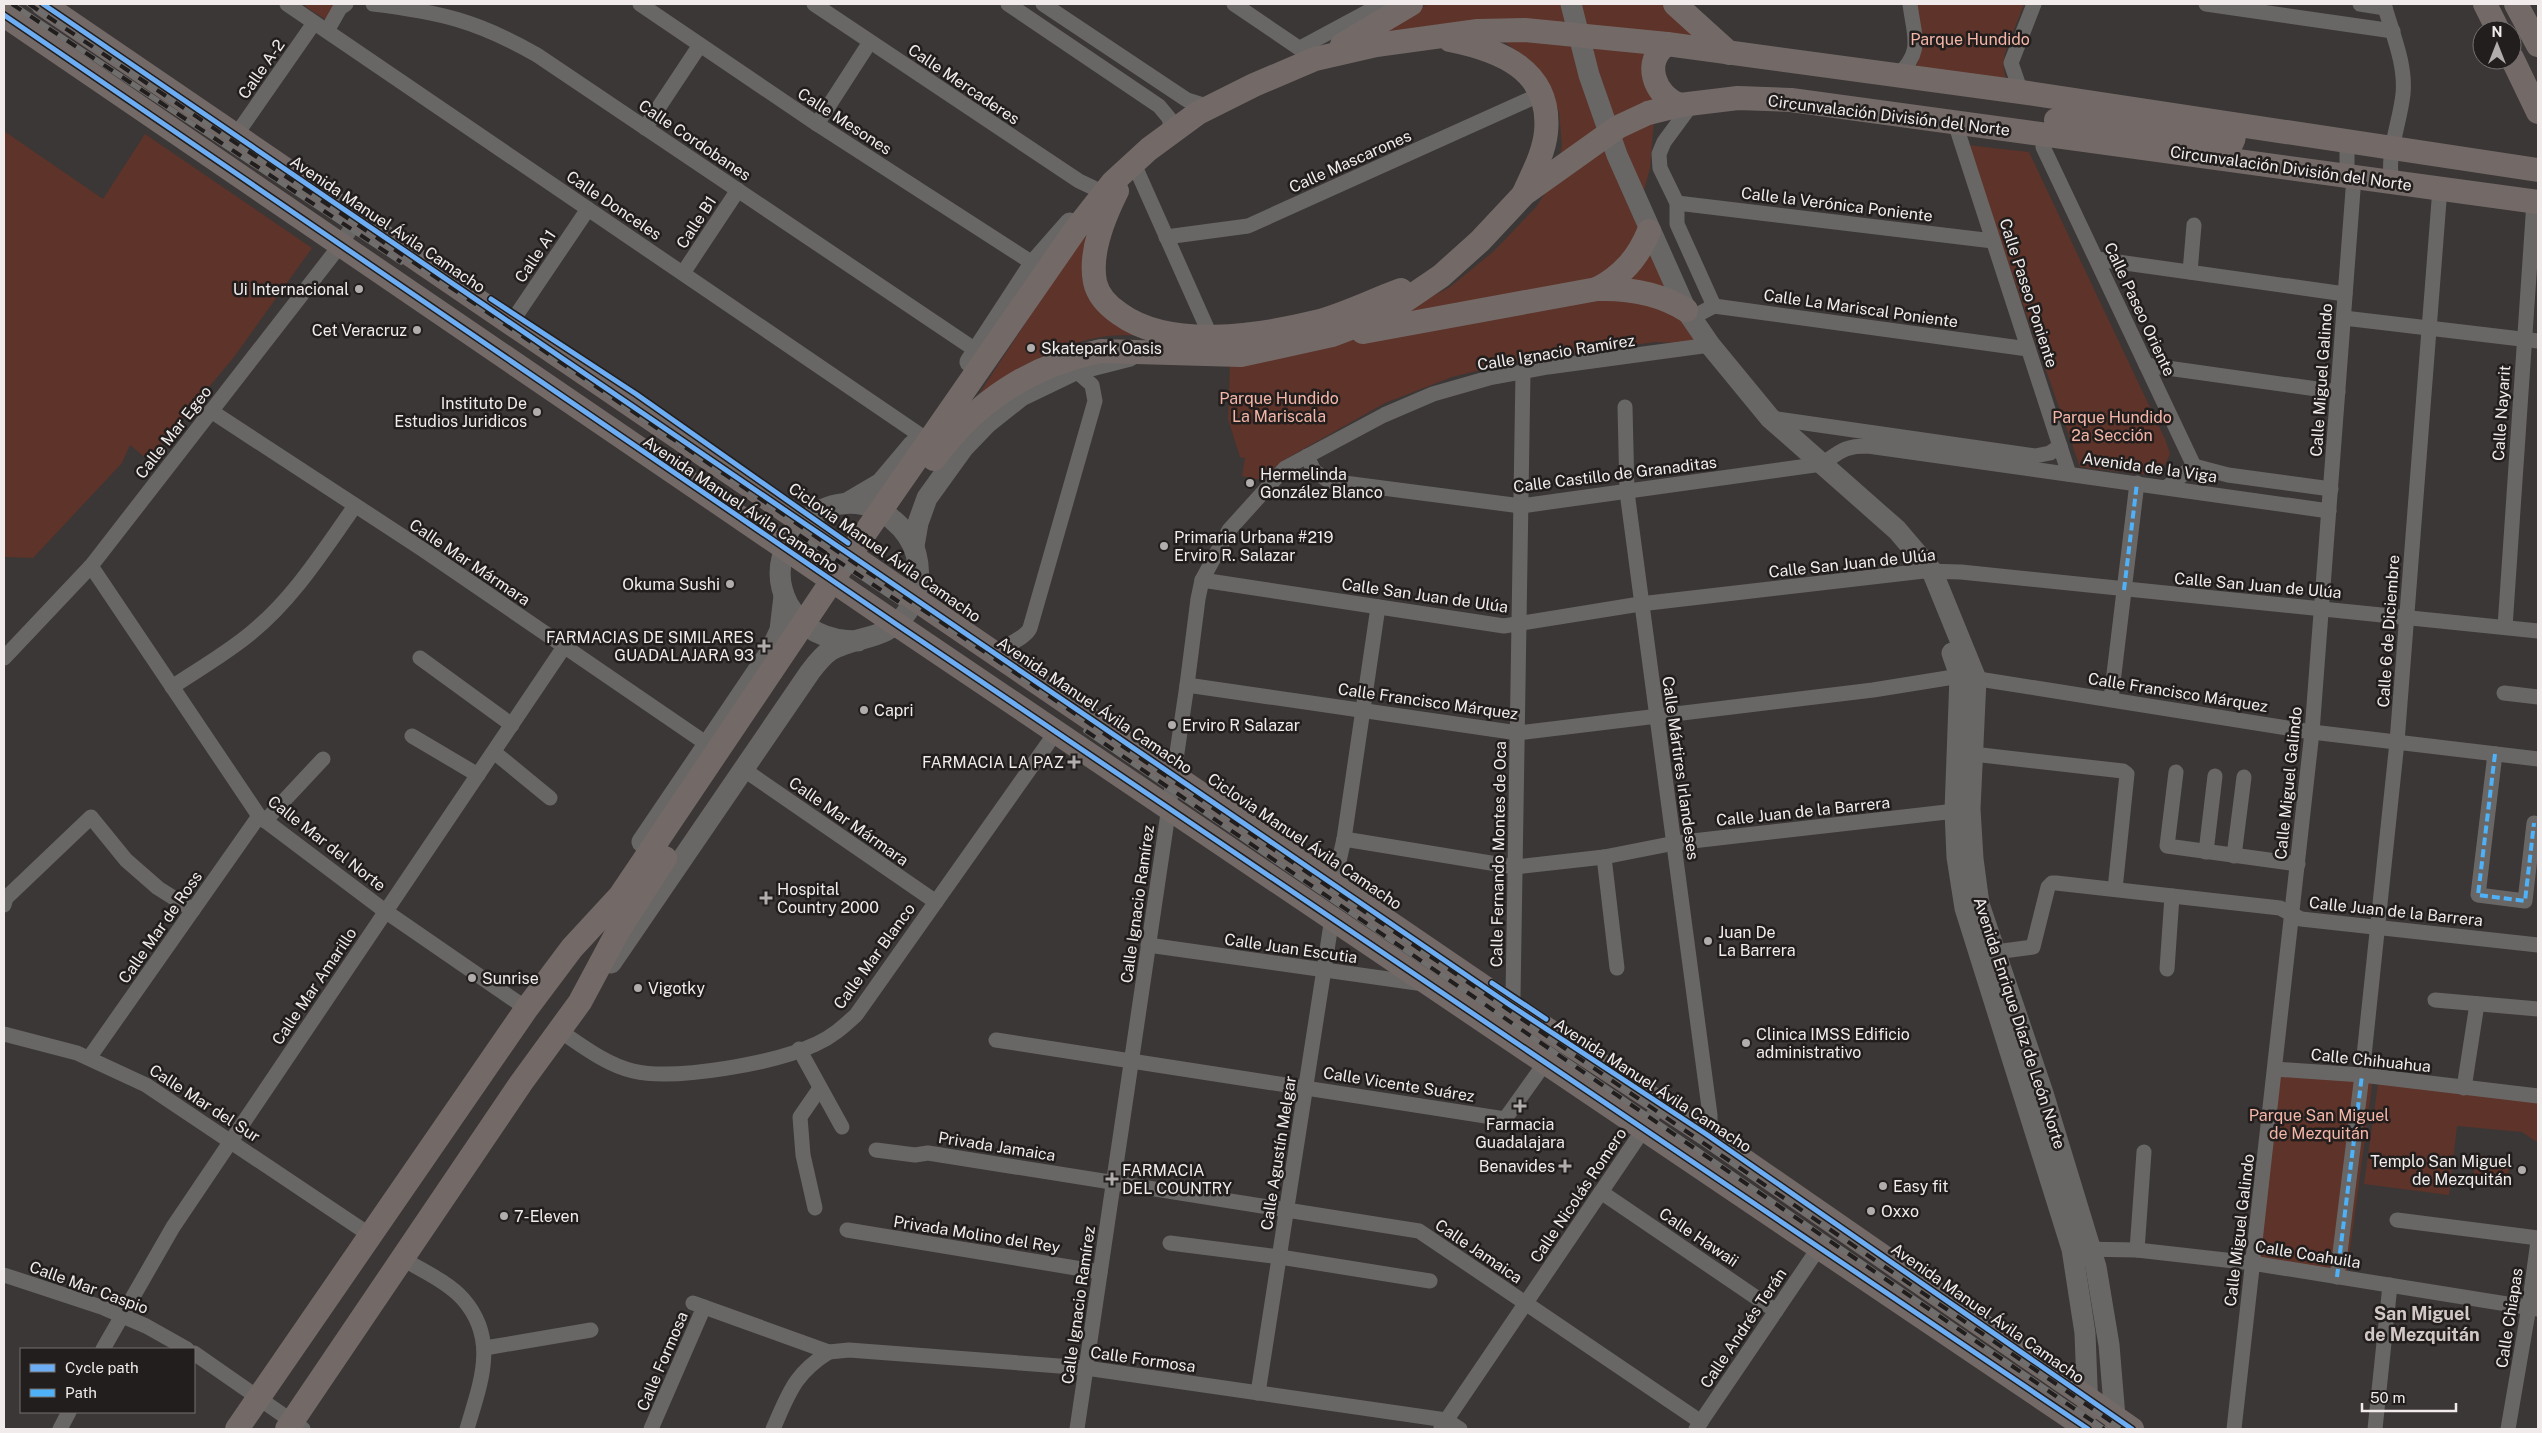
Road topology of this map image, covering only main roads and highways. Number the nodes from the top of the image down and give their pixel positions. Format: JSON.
{"nodes":[{"id":1,"x":42,"y":4,"type":"edge"},
{"id":2,"x":1411,"y":4,"type":"edge"},
{"id":3,"x":1571,"y":4,"type":"edge"},
{"id":4,"x":1674,"y":4,"type":"edge"},
{"id":5,"x":2485,"y":4,"type":"edge"},
{"id":6,"x":2516,"y":4,"type":"edge"},
{"id":7,"x":1385,"y":8,"type":"edge"},
{"id":8,"x":4,"y":15,"type":"edge"},
{"id":9,"x":2493,"y":20,"type":"edge"},
{"id":10,"x":1429,"y":37,"type":"junction"},
{"id":11,"x":1668,"y":44,"type":"junction"},
{"id":12,"x":2538,"y":45,"type":"edge"},
{"id":13,"x":1308,"y":53,"type":"junction"},
{"id":14,"x":1729,"y":54,"type":"junction"},
{"id":15,"x":2518,"y":70,"type":"edge"},
{"id":16,"x":1686,"y":105,"type":"junction"},
{"id":17,"x":2538,"y":112,"type":"edge"},
{"id":18,"x":2203,"y":120,"type":"junction"},
{"id":19,"x":1955,"y":124,"type":"junction"},
{"id":20,"x":1134,"y":164,"type":"junction"},
{"id":21,"x":2538,"y":170,"type":"edge"},
{"id":22,"x":1105,"y":186,"type":"junction"},
{"id":23,"x":1524,"y":194,"type":"junction"},
{"id":24,"x":2537,"y":198,"type":"edge"},
{"id":25,"x":1649,"y":231,"type":"junction"},
{"id":26,"x":1441,"y":276,"type":"junction"},
{"id":27,"x":1596,"y":289,"type":"junction"},
{"id":28,"x":1689,"y":314,"type":"junction"},
{"id":29,"x":1332,"y":335,"type":"junction"},
{"id":30,"x":1145,"y":352,"type":"junction"},
{"id":31,"x":884,"y":480,"type":"junction"},
{"id":32,"x":847,"y":504,"type":"junction"},
{"id":33,"x":922,"y":510,"type":"junction"},
{"id":34,"x":802,"y":522,"type":"junction"},
{"id":35,"x":914,"y":546,"type":"junction"},
{"id":36,"x":784,"y":548,"type":"junction"},
{"id":37,"x":784,"y":596,"type":"junction"},
{"id":38,"x":914,"y":597,"type":"junction"},
{"id":39,"x":896,"y":624,"type":"junction"},
{"id":40,"x":858,"y":641,"type":"junction"},
{"id":41,"x":756,"y":672,"type":"junction"},
{"id":42,"x":793,"y":695,"type":"junction"},
{"id":43,"x":629,"y":897,"type":"junction"},
{"id":44,"x":580,"y":1002,"type":"junction"},
{"id":45,"x":509,"y":1033,"type":"junction"},
{"id":46,"x":2081,"y":1248,"type":"junction"},
{"id":47,"x":2088,"y":1398,"type":"junction"},
{"id":48,"x":2121,"y":1425,"type":"edge"},
{"id":49,"x":294,"y":1427,"type":"edge"},
{"id":50,"x":237,"y":1429,"type":"edge"},
{"id":51,"x":2088,"y":1429,"type":"edge"}],
"edges":[{"from":1,"to":34,"type":"main road","name":"Avenida Manuel Ávila Camacho"},
{"from":2,"to":7,"type":"main road"},
{"from":3,"to":25,"type":"main road","name":"Avenida Enrique Díaz de León Norte"},
{"from":4,"to":14,"type":"main road"},
{"from":5,"to":9,"type":"main road"},
{"from":6,"to":12,"type":"main road"},
{"from":7,"to":13,"type":"main road"},
{"from":8,"to":36,"type":"main road","name":"Avenida Manuel Ávila Camacho"},
{"from":10,"to":11,"type":"main road","name":"Circunvalación División del Norte"},
{"from":10,"to":13,"type":"main road","name":"Circunvalación División del Norte"},
{"from":10,"to":23,"type":"main road"},
{"from":11,"to":14,"type":"main road","name":"Circunvalación División del Norte"},
{"from":11,"to":16,"type":"main road"},
{"from":13,"to":20,"type":"main road","name":"Circunvalación División del Norte"},
{"from":14,"to":18,"type":"main road","name":"Circunvalación División del Norte"},
{"from":15,"to":17,"type":"main road"},
{"from":16,"to":19,"type":"main road","name":"Circunvalación División del Norte"},
{"from":16,"to":23,"type":"main road","name":"Circunvalación División del Norte"},
{"from":18,"to":19,"type":"main road"},
{"from":18,"to":21,"type":"main road","name":"Circunvalación División del Norte"},
{"from":19,"to":24,"type":"main road","name":"Circunvalación División del Norte"},
{"from":20,"to":22,"type":"main road","name":"Circunvalación División del Norte"},
{"from":20,"to":26,"type":"main road"},
{"from":22,"to":31,"type":"main road"},
{"from":22,"to":43,"type":"main road","name":"Circunvalación División del Norte"},
{"from":23,"to":26,"type":"main road","name":"Circunvalación División del Norte"},
{"from":25,"to":27,"type":"main road"},
{"from":25,"to":28,"type":"main road","name":"Avenida Enrique Díaz de León Norte"},
{"from":26,"to":29,"type":"main road","name":"Circunvalación División del Norte"},
{"from":27,"to":28,"type":"main road"},
{"from":27,"to":29,"type":"main road"},
{"from":28,"to":46,"type":"main road","name":"Avenida Enrique Díaz de León Norte"},
{"from":29,"to":30,"type":"main road","name":"Circunvalación División del Norte"},
{"from":30,"to":33,"type":"main road"},
{"from":30,"to":43,"type":"main road","name":"Circunvalación División del Norte"},
{"from":31,"to":32,"type":"main road"},
{"from":31,"to":33,"type":"main road"},
{"from":32,"to":34,"type":"main road"},
{"from":32,"to":35,"type":"main road"},
{"from":33,"to":35,"type":"main road"},
{"from":34,"to":36,"type":"main road"},
{"from":34,"to":38,"type":"main road","name":"Avenida Manuel Ávila Camacho"},
{"from":35,"to":38,"type":"main road"},
{"from":36,"to":37,"type":"main road"},
{"from":36,"to":39,"type":"main road","name":"Avenida Manuel Ávila Camacho"},
{"from":37,"to":40,"type":"main road"},
{"from":37,"to":41,"type":"main road"},
{"from":38,"to":39,"type":"main road"},
{"from":38,"to":47,"type":"main road","name":"Avenida Manuel Ávila Camacho"},
{"from":39,"to":40,"type":"main road"},
{"from":39,"to":51,"type":"main road","name":"Avenida Manuel Ávila Camacho"},
{"from":40,"to":42,"type":"main road"},
{"from":41,"to":42,"type":"main road"},
{"from":41,"to":45,"type":"main road"},
{"from":42,"to":44,"type":"main road"},
{"from":43,"to":44,"type":"main road"},
{"from":43,"to":45,"type":"main road"},
{"from":44,"to":49,"type":"main road"},
{"from":45,"to":50,"type":"main road"},
{"from":46,"to":47,"type":"main road","name":"Avenida Enrique Díaz de León Norte"},
{"from":46,"to":48,"type":"main road","name":"Avenida Enrique Díaz de León Norte"},
{"from":47,"to":48,"type":"main road","name":"Avenida Manuel Ávila Camacho"},
{"from":47,"to":51,"type":"main road","name":"Avenida Enrique Díaz de León Norte"}]}
